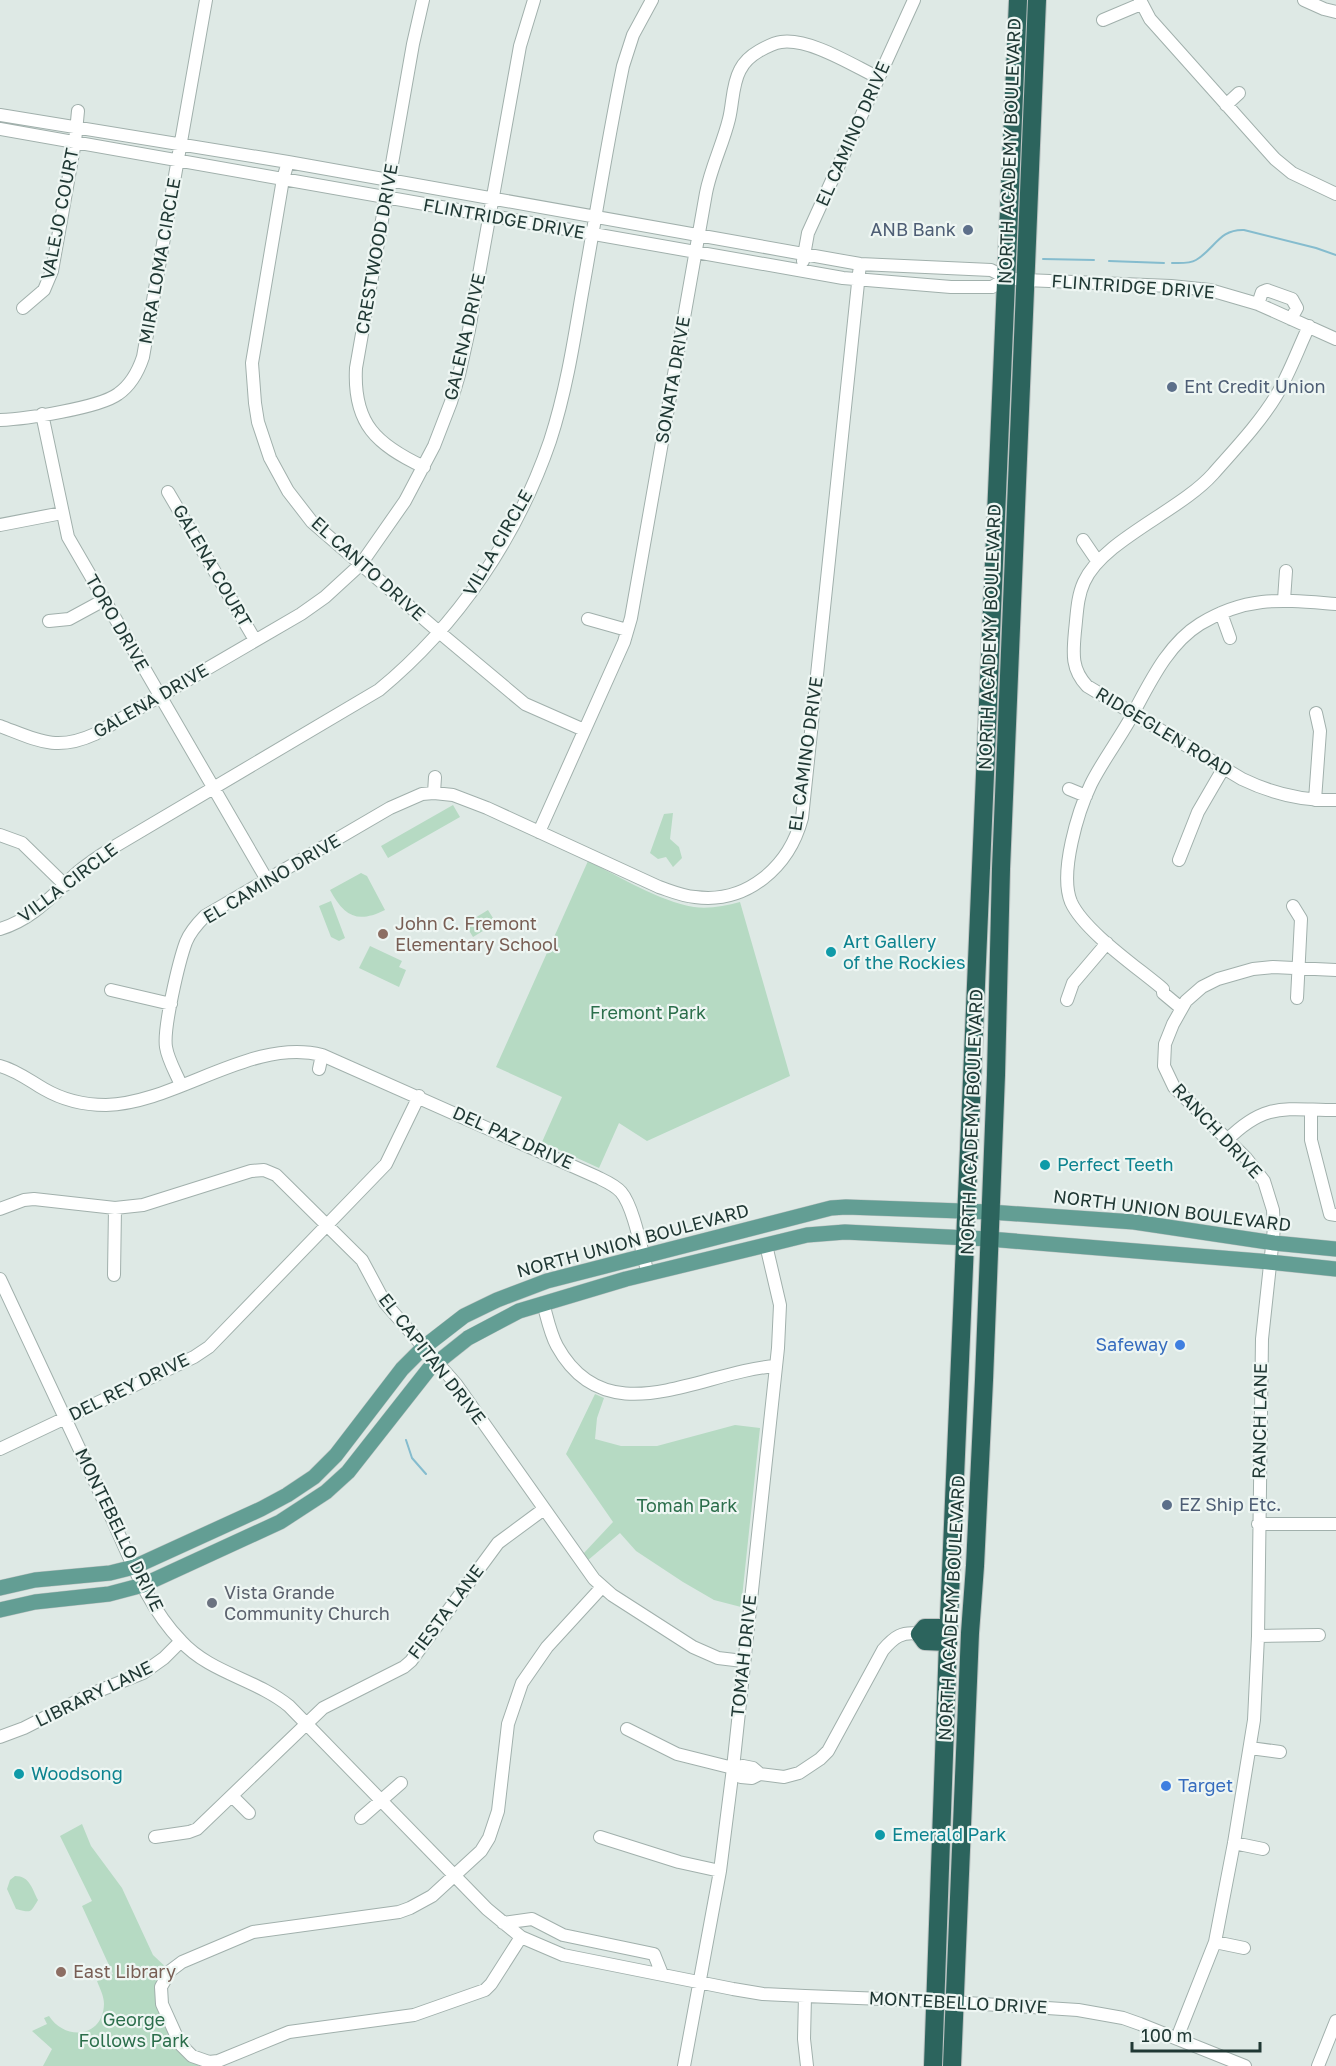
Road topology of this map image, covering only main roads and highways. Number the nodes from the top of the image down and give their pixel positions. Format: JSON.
{"nodes":[{"id":1,"x":1018,"y":0,"type":"edge"},
{"id":2,"x":1037,"y":0,"type":"edge"},
{"id":3,"x":967,"y":1211,"type":"junction"},
{"id":4,"x":990,"y":1212,"type":"junction"},
{"id":5,"x":965,"y":1237,"type":"junction"},
{"id":6,"x":989,"y":1239,"type":"junction"},
{"id":7,"x":1336,"y":1249,"type":"edge"},
{"id":8,"x":1336,"y":1269,"type":"edge"},
{"id":9,"x":0,"y":1588,"type":"edge"},
{"id":10,"x":0,"y":1610,"type":"edge"},
{"id":11,"x":920,"y":1634,"type":"road end"},
{"id":12,"x":949,"y":1635,"type":"junction"},
{"id":13,"x":945,"y":2002,"type":"junction"},
{"id":14,"x":933,"y":2066,"type":"edge"},
{"id":15,"x":952,"y":2066,"type":"edge"}],
"edges":[{"from":1,"to":3,"type":"highway","name":"NORTH ACADEMY BOULEVARD"},
{"from":2,"to":4,"type":"highway","name":"NORTH ACADEMY BOULEVARD"},
{"from":3,"to":4,"type":"main road","name":"NORTH UNION BOULEVARD"},
{"from":3,"to":5,"type":"highway","name":"NORTH ACADEMY BOULEVARD"},
{"from":3,"to":9,"type":"main road","name":"NORTH UNION BOULEVARD"},
{"from":4,"to":6,"type":"highway","name":"NORTH ACADEMY BOULEVARD"},
{"from":4,"to":7,"type":"main road","name":"NORTH UNION BOULEVARD"},
{"from":5,"to":6,"type":"main road","name":"NORTH UNION BOULEVARD"},
{"from":5,"to":10,"type":"main road","name":"NORTH UNION BOULEVARD"},
{"from":5,"to":12,"type":"highway","name":"NORTH ACADEMY BOULEVARD"},
{"from":6,"to":8,"type":"main road","name":"NORTH UNION BOULEVARD"},
{"from":6,"to":13,"type":"highway","name":"NORTH ACADEMY BOULEVARD"},
{"from":11,"to":12,"type":"highway"},
{"from":12,"to":13,"type":"highway","name":"NORTH ACADEMY BOULEVARD"},
{"from":13,"to":14,"type":"highway","name":"NORTH ACADEMY BOULEVARD"},
{"from":13,"to":15,"type":"highway","name":"NORTH ACADEMY BOULEVARD"}]}
